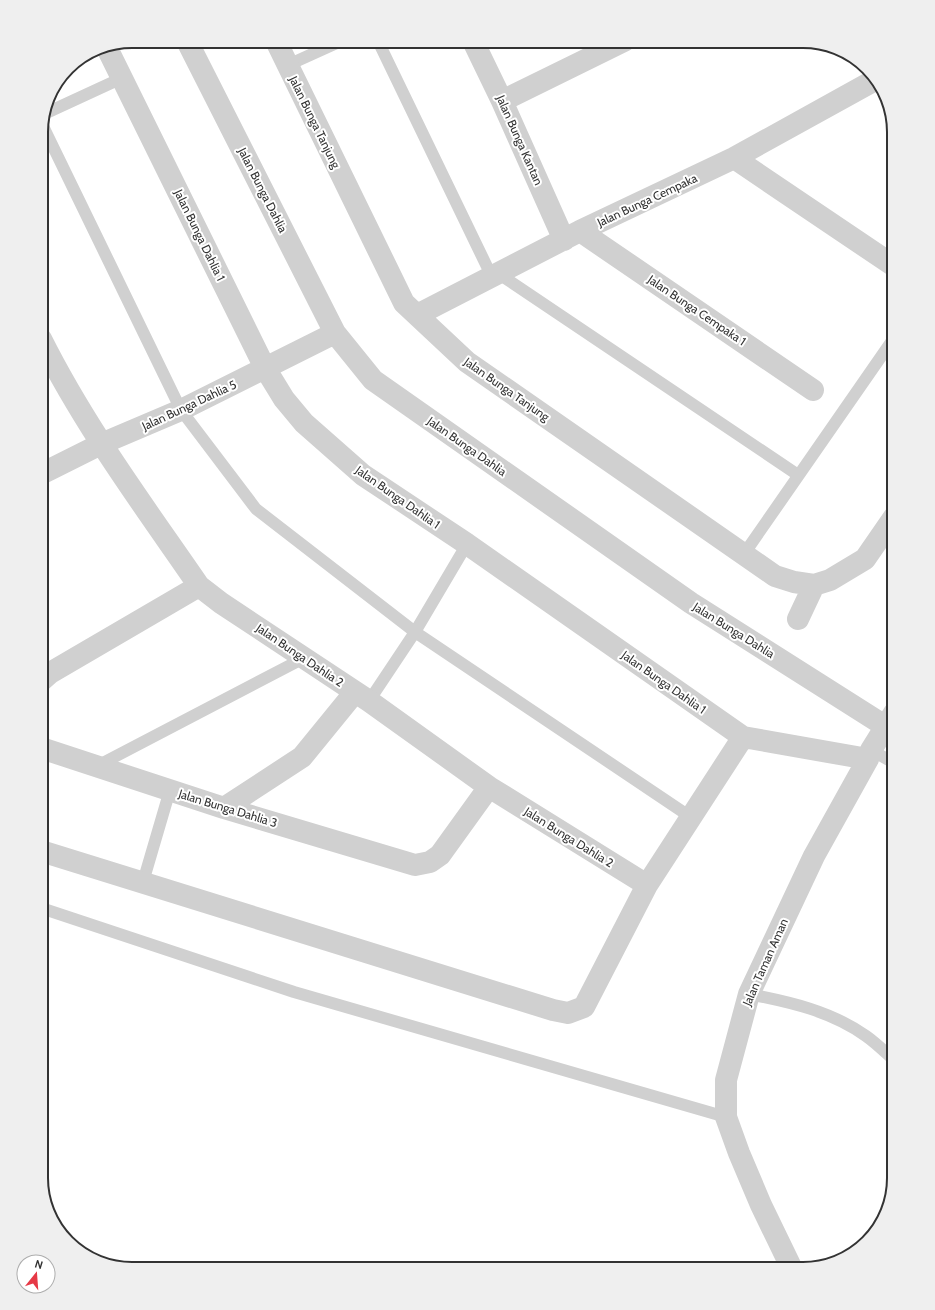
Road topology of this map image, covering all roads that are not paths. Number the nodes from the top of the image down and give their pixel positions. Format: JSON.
{"nodes":[{"id":1,"x":191,"y":48,"type":"edge"},
{"id":2,"x":280,"y":48,"type":"edge"},
{"id":3,"x":326,"y":48,"type":"edge"},
{"id":4,"x":382,"y":48,"type":"edge"},
{"id":5,"x":476,"y":48,"type":"edge"},
{"id":6,"x":610,"y":48,"type":"edge"},
{"id":7,"x":109,"y":51,"type":"edge"},
{"id":8,"x":288,"y":65,"type":"junction"},
{"id":9,"x":122,"y":78,"type":"junction"},
{"id":10,"x":871,"y":82,"type":"edge"},
{"id":11,"x":502,"y":101,"type":"junction"},
{"id":12,"x":51,"y":111,"type":"edge"},
{"id":13,"x":48,"y":136,"type":"edge"},
{"id":14,"x":734,"y":158,"type":"junction"},
{"id":15,"x":572,"y":235,"type":"junction"},
{"id":16,"x":887,"y":261,"type":"edge"},
{"id":17,"x":496,"y":275,"type":"junction"},
{"id":18,"x":417,"y":316,"type":"junction"},
{"id":19,"x":335,"y":333,"type":"junction"},
{"id":20,"x":887,"y":348,"type":"edge"},
{"id":21,"x":265,"y":368,"type":"junction"},
{"id":22,"x":48,"y":371,"type":"edge"},
{"id":23,"x":813,"y":390,"type":"dead end"},
{"id":24,"x":181,"y":410,"type":"junction"},
{"id":25,"x":101,"y":444,"type":"junction"},
{"id":26,"x":48,"y":470,"type":"edge"},
{"id":27,"x":798,"y":475,"type":"junction"},
{"id":28,"x":887,"y":527,"type":"edge"},
{"id":29,"x":467,"y":544,"type":"junction"},
{"id":30,"x":744,"y":554,"type":"junction"},
{"id":31,"x":814,"y":585,"type":"junction"},
{"id":32,"x":199,"y":586,"type":"junction"},
{"id":33,"x":798,"y":619,"type":"dead end"},
{"id":34,"x":414,"y":632,"type":"junction"},
{"id":35,"x":304,"y":658,"type":"junction"},
{"id":36,"x":48,"y":675,"type":"edge"},
{"id":37,"x":362,"y":696,"type":"junction"},
{"id":38,"x":887,"y":719,"type":"edge"},
{"id":39,"x":887,"y":724,"type":"edge"},
{"id":40,"x":743,"y":737,"type":"junction"},
{"id":41,"x":48,"y":750,"type":"edge"},
{"id":42,"x":870,"y":755,"type":"junction"},
{"id":43,"x":887,"y":761,"type":"edge"},
{"id":44,"x":97,"y":766,"type":"junction"},
{"id":45,"x":489,"y":787,"type":"junction"},
{"id":46,"x":170,"y":790,"type":"junction"},
{"id":47,"x":224,"y":808,"type":"junction"},
{"id":48,"x":692,"y":818,"type":"junction"},
{"id":49,"x":48,"y":853,"type":"edge"},
{"id":50,"x":143,"y":882,"type":"junction"},
{"id":51,"x":647,"y":885,"type":"junction"},
{"id":52,"x":48,"y":910,"type":"edge"},
{"id":53,"x":749,"y":994,"type":"junction"},
{"id":54,"x":887,"y":1054,"type":"edge"},
{"id":55,"x":726,"y":1117,"type":"junction"},
{"id":56,"x":789,"y":1262,"type":"edge"}],
"edges":[{"from":1,"to":19,"type":"street","name":"Jalan Bunga Dahlia"},
{"from":2,"to":8,"type":"street","name":"Jalan Bunga Tanjung"},
{"from":3,"to":8,"type":"lane"},
{"from":4,"to":17,"type":"lane"},
{"from":5,"to":11,"type":"street","name":"Jalan Bunga Kantan"},
{"from":6,"to":11,"type":"street"},
{"from":7,"to":9,"type":"street","name":"Jalan Bunga Dahlia 1"},
{"from":8,"to":18,"type":"street","name":"Jalan Bunga Tanjung"},
{"from":9,"to":12,"type":"lane"},
{"from":9,"to":21,"type":"street","name":"Jalan Bunga Dahlia 1"},
{"from":10,"to":14,"type":"street","name":"Jalan Bunga Cempaka"},
{"from":11,"to":15,"type":"street","name":"Jalan Bunga Kantan"},
{"from":13,"to":24,"type":"lane"},
{"from":14,"to":15,"type":"street","name":"Jalan Bunga Cempaka"},
{"from":14,"to":16,"type":"street"},
{"from":15,"to":17,"type":"street","name":"Jalan Bunga Cempaka"},
{"from":15,"to":23,"type":"street","name":"Jalan Bunga Cempaka 1"},
{"from":17,"to":18,"type":"street","name":"Jalan Bunga Cempaka"},
{"from":17,"to":27,"type":"lane"},
{"from":18,"to":30,"type":"street","name":"Jalan Bunga Tanjung"},
{"from":19,"to":21,"type":"street","name":"Jalan Bunga Dahlia 5"},
{"from":19,"to":38,"type":"street","name":"Jalan Bunga Dahlia"},
{"from":20,"to":27,"type":"lane"},
{"from":21,"to":24,"type":"street","name":"Jalan Bunga Dahlia 5"},
{"from":21,"to":29,"type":"street","name":"Jalan Bunga Dahlia 1"},
{"from":22,"to":25,"type":"street","name":"Jalan Bunga Dahlia 2"},
{"from":24,"to":25,"type":"street","name":"Jalan Bunga Dahlia 5"},
{"from":24,"to":34,"type":"lane"},
{"from":25,"to":26,"type":"street","name":"Jalan Bunga Dahlia 5"},
{"from":25,"to":32,"type":"street","name":"Jalan Bunga Dahlia 2"},
{"from":27,"to":30,"type":"lane"},
{"from":28,"to":31,"type":"street","name":"Jalan Bunga Tanjung"},
{"from":29,"to":34,"type":"lane"},
{"from":29,"to":40,"type":"street","name":"Jalan Bunga Dahlia 1"},
{"from":30,"to":31,"type":"street","name":"Jalan Bunga Tanjung"},
{"from":31,"to":33,"type":"street"},
{"from":32,"to":35,"type":"street","name":"Jalan Bunga Dahlia 2"},
{"from":32,"to":36,"type":"street"},
{"from":34,"to":37,"type":"lane"},
{"from":34,"to":48,"type":"lane"},
{"from":35,"to":37,"type":"street","name":"Jalan Bunga Dahlia 2"},
{"from":35,"to":44,"type":"lane"},
{"from":37,"to":45,"type":"street","name":"Jalan Bunga Dahlia 2"},
{"from":37,"to":47,"type":"street"},
{"from":39,"to":42,"type":"street","name":"Jalan Taman Aman"},
{"from":40,"to":42,"type":"street","name":"Jalan Bunga Dahlia 1"},
{"from":40,"to":48,"type":"street"},
{"from":41,"to":44,"type":"street","name":"Jalan Bunga Dahlia 3"},
{"from":42,"to":43,"type":"lane"},
{"from":42,"to":53,"type":"street","name":"Jalan Taman Aman"},
{"from":44,"to":46,"type":"street","name":"Jalan Bunga Dahlia 3"},
{"from":45,"to":47,"type":"street","name":"Jalan Bunga Dahlia 3"},
{"from":45,"to":51,"type":"street","name":"Jalan Bunga Dahlia 2"},
{"from":46,"to":47,"type":"street","name":"Jalan Bunga Dahlia 3"},
{"from":46,"to":50,"type":"lane"},
{"from":48,"to":51,"type":"street"},
{"from":49,"to":50,"type":"street"},
{"from":50,"to":51,"type":"street"},
{"from":52,"to":55,"type":"lane"},
{"from":53,"to":54,"type":"lane"},
{"from":53,"to":55,"type":"street","name":"Jalan Taman Aman"},
{"from":55,"to":56,"type":"street","name":"Jalan Taman Aman"}]}
